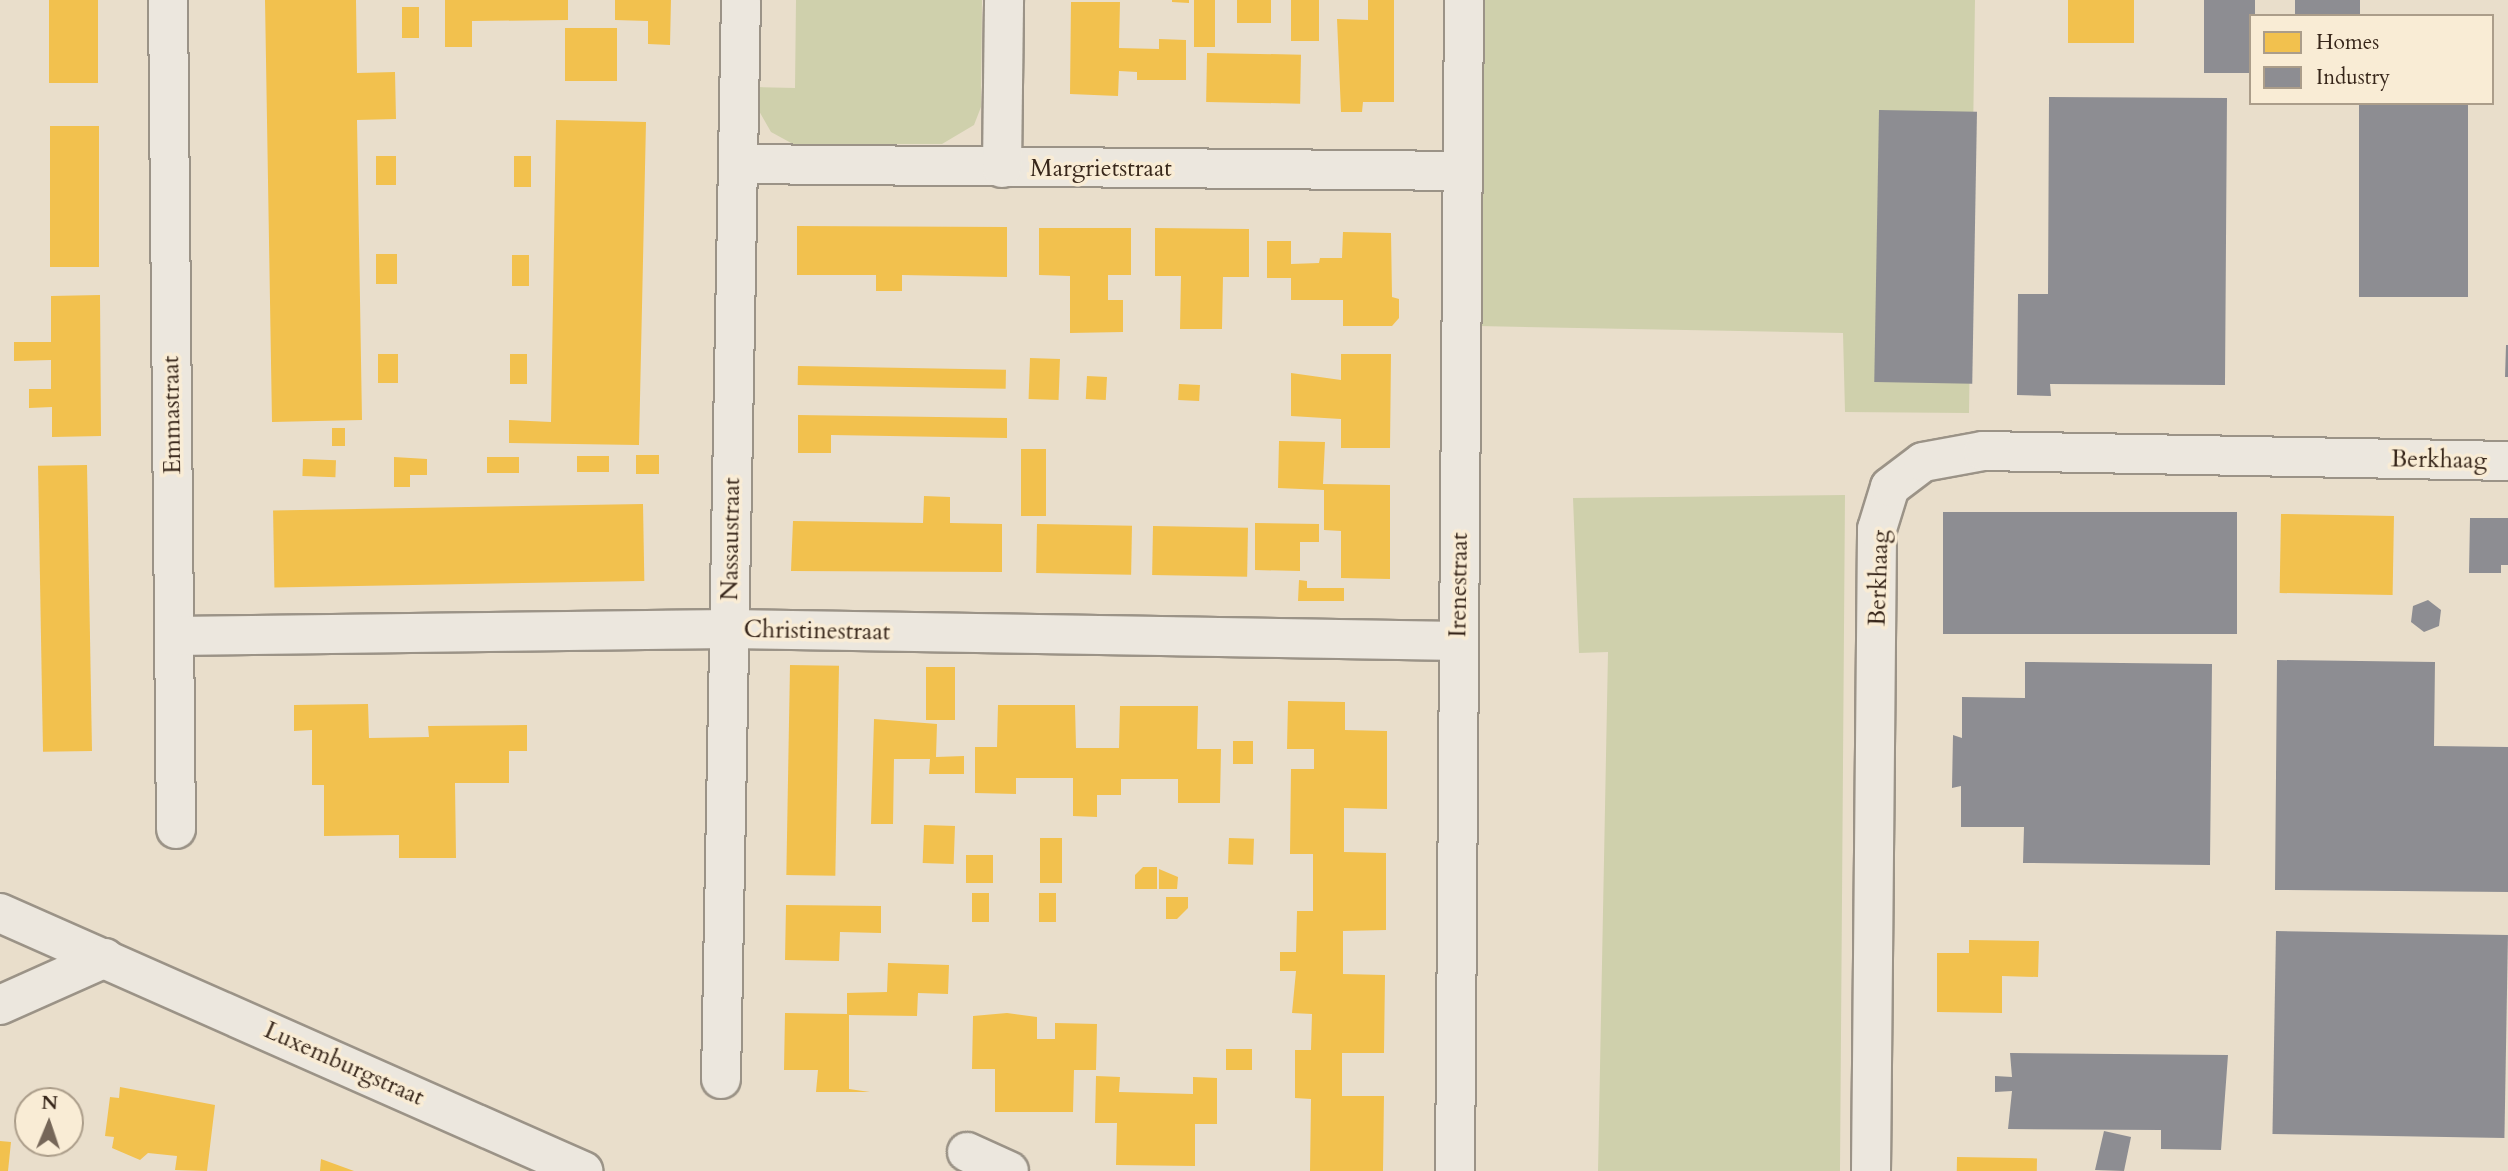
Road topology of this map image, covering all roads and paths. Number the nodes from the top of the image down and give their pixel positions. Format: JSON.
{"nodes":[{"id":1,"x":168,"y":0,"type":"edge"},
{"id":2,"x":741,"y":0,"type":"edge"},
{"id":3,"x":1004,"y":0,"type":"edge"},
{"id":4,"x":1464,"y":0,"type":"edge"},
{"id":5,"x":738,"y":164,"type":"junction"},
{"id":6,"x":1002,"y":168,"type":"junction"},
{"id":7,"x":1463,"y":171,"type":"junction"},
{"id":8,"x":2508,"y":461,"type":"edge"},
{"id":9,"x":730,"y":629,"type":"junction"},
{"id":10,"x":174,"y":636,"type":"junction"},
{"id":11,"x":1458,"y":641,"type":"junction"},
{"id":12,"x":176,"y":829,"type":"dead end"},
{"id":13,"x":0,"y":913,"type":"edge"},
{"id":14,"x":105,"y":958,"type":"junction"},
{"id":15,"x":0,"y":1005,"type":"edge"},
{"id":16,"x":721,"y":1079,"type":"dead end"},
{"id":17,"x":967,"y":1152,"type":"dead end"},
{"id":18,"x":583,"y":1171,"type":"edge"},
{"id":19,"x":1009,"y":1171,"type":"edge"},
{"id":20,"x":1455,"y":1171,"type":"edge"},
{"id":21,"x":1871,"y":1171,"type":"edge"}],
"edges":[{"from":1,"to":10,"type":"street","name":"Emmastraat"},
{"from":2,"to":5,"type":"street","name":"Nassaustraat"},
{"from":3,"to":6,"type":"street"},
{"from":4,"to":7,"type":"street","name":"Irenestraat"},
{"from":5,"to":6,"type":"street","name":"Margrietstraat"},
{"from":5,"to":9,"type":"street","name":"Nassaustraat"},
{"from":6,"to":7,"type":"street","name":"Margrietstraat"},
{"from":7,"to":11,"type":"street","name":"Irenestraat"},
{"from":8,"to":21,"type":"street","name":"Berkhaag"},
{"from":9,"to":10,"type":"street","name":"Christinestraat"},
{"from":9,"to":11,"type":"street","name":"Christinestraat"},
{"from":9,"to":16,"type":"street","name":"Nassaustraat"},
{"from":10,"to":12,"type":"street","name":"Emmastraat"},
{"from":11,"to":20,"type":"street","name":"Irenestraat"},
{"from":13,"to":14,"type":"street","name":"Luxemburgstraat"},
{"from":14,"to":15,"type":"street"},
{"from":14,"to":18,"type":"street","name":"Luxemburgstraat"},
{"from":17,"to":19,"type":"street"}]}
